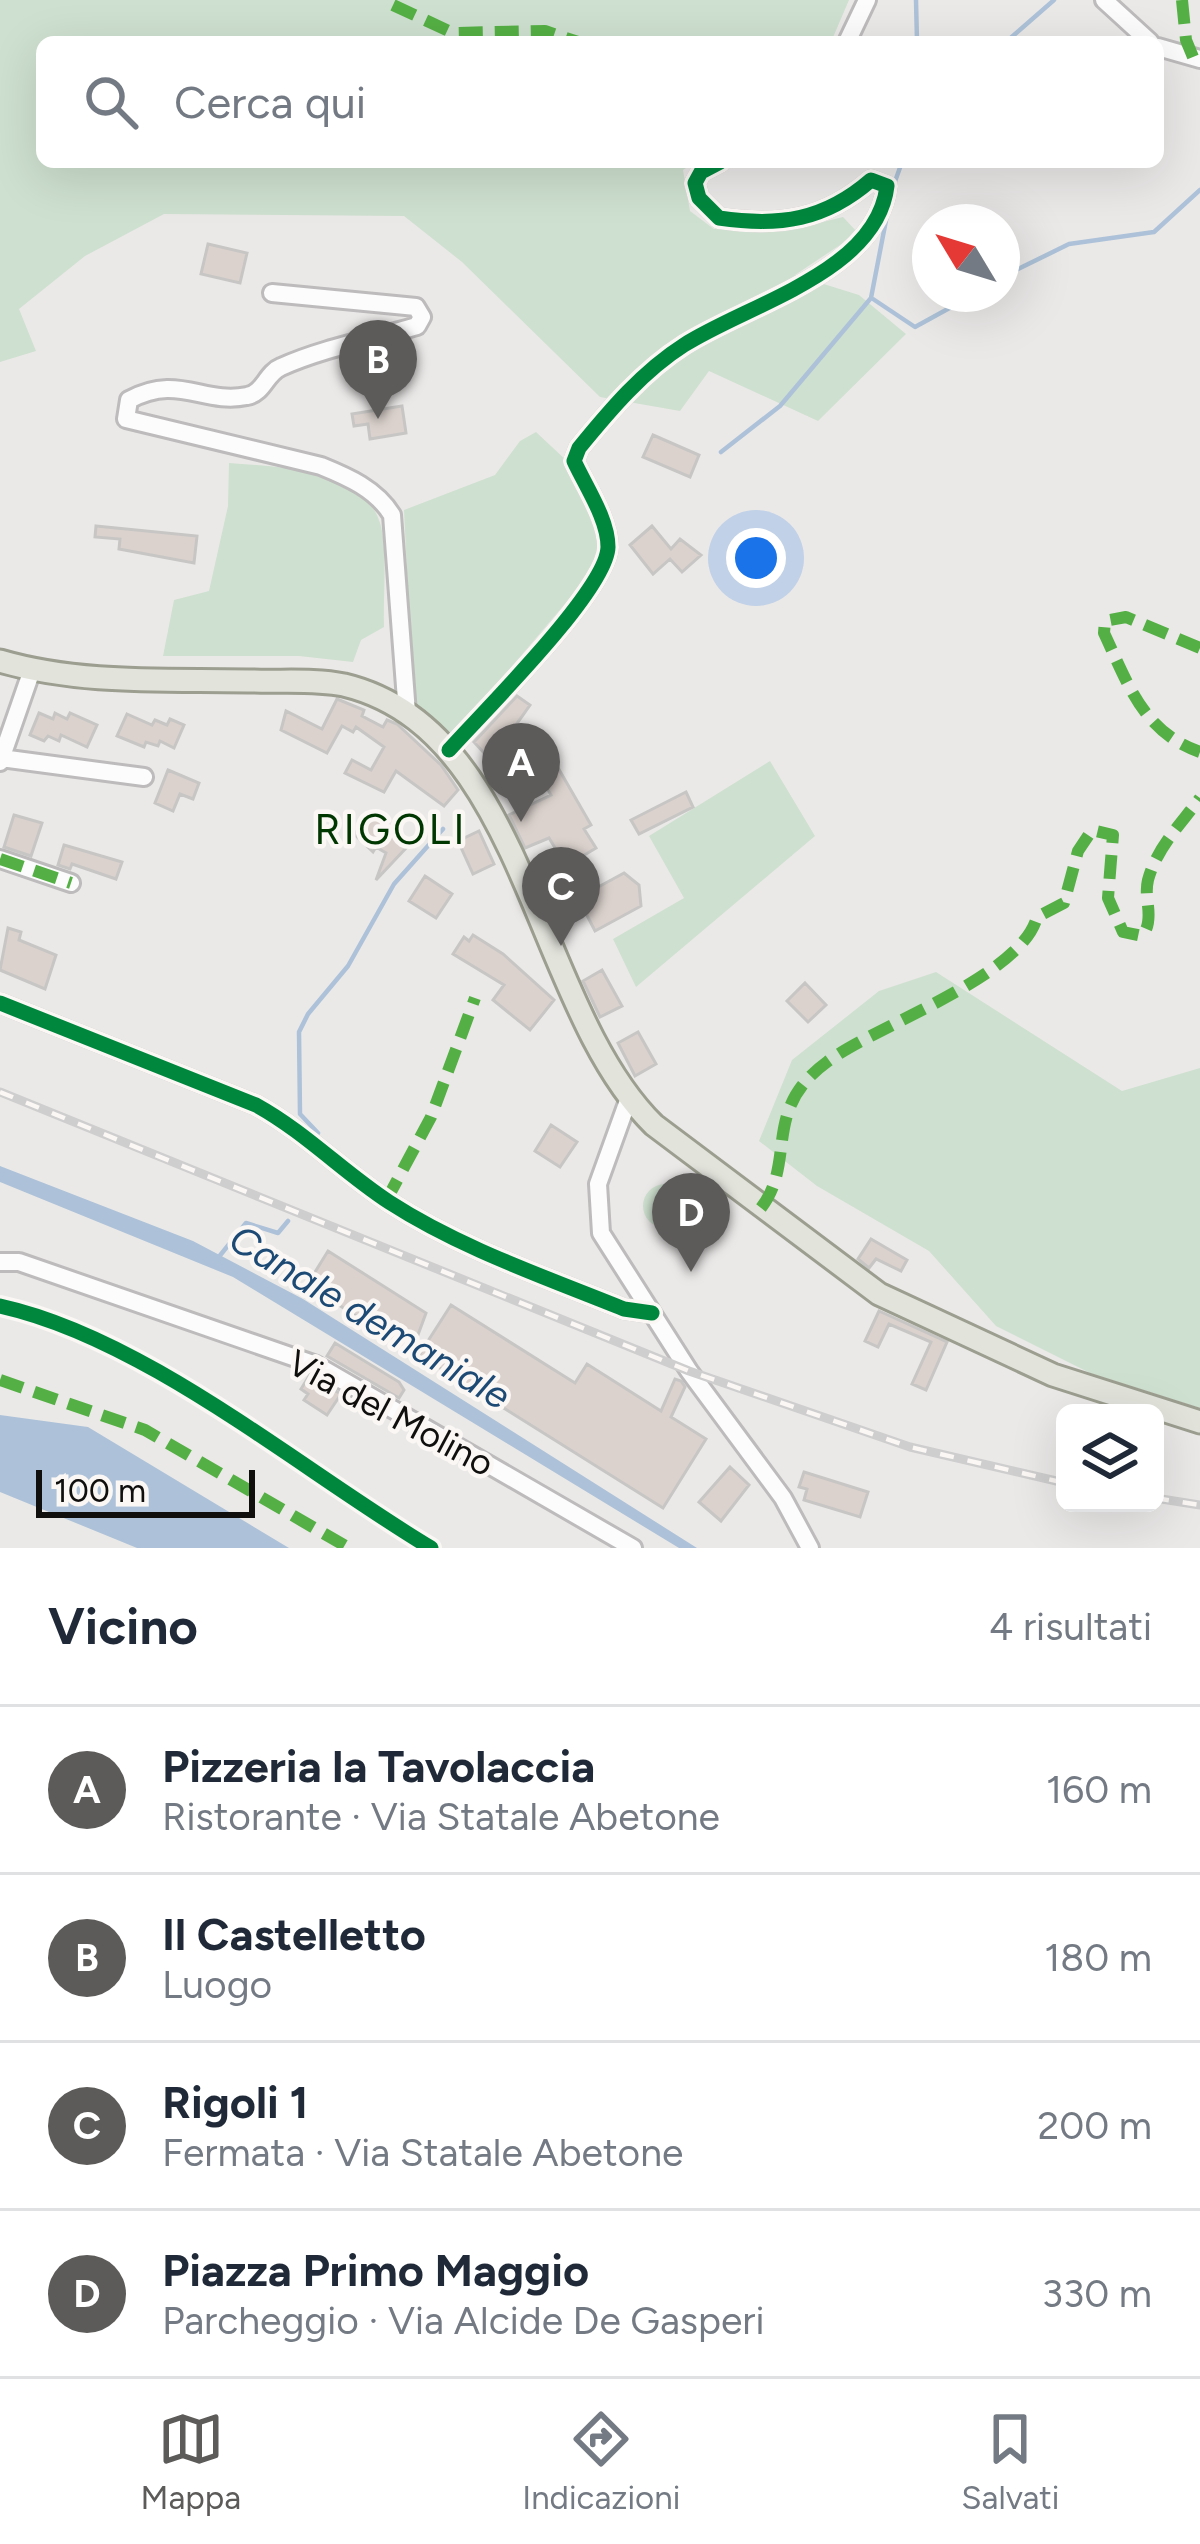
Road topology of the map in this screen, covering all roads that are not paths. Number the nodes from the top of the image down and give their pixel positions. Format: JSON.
{"nodes":[{"id":1,"x":867,"y":0,"type":"edge"},
{"id":2,"x":1104,"y":0,"type":"edge"},
{"id":3,"x":850,"y":36,"type":"edge"},
{"id":4,"x":1143,"y":36,"type":"edge"},
{"id":5,"x":1164,"y":49,"type":"edge"},
{"id":6,"x":1200,"y":59,"type":"edge"},
{"id":7,"x":713,"y":168,"type":"edge"},
{"id":8,"x":272,"y":293,"type":"dead end"},
{"id":9,"x":0,"y":661,"type":"edge"},
{"id":10,"x":32,"y":670,"type":"junction"},
{"id":11,"x":407,"y":713,"type":"junction"},
{"id":12,"x":449,"y":750,"type":"junction"},
{"id":13,"x":1,"y":760,"type":"edge"},
{"id":14,"x":144,"y":777,"type":"dead end"},
{"id":15,"x":0,"y":859,"type":"edge"},
{"id":16,"x":71,"y":884,"type":"dead end"},
{"id":17,"x":0,"y":1003,"type":"edge"},
{"id":18,"x":628,"y":1098,"type":"junction"},
{"id":19,"x":6,"y":1259,"type":"edge"},
{"id":20,"x":652,"y":1313,"type":"junction"},
{"id":21,"x":1200,"y":1422,"type":"edge"},
{"id":22,"x":633,"y":1548,"type":"edge"},
{"id":23,"x":810,"y":1548,"type":"edge"}],
"edges":[{"from":1,"to":3,"type":"street"},
{"from":2,"to":4,"type":"street"},
{"from":5,"to":6,"type":"street"},
{"from":7,"to":12,"type":"street"},
{"from":8,"to":11,"type":"street"},
{"from":9,"to":10,"type":"main road"},
{"from":10,"to":11,"type":"main road"},
{"from":10,"to":13,"type":"street"},
{"from":11,"to":12,"type":"main road"},
{"from":12,"to":18,"type":"main road"},
{"from":13,"to":14,"type":"street"},
{"from":15,"to":16,"type":"street"},
{"from":17,"to":20,"type":"street"},
{"from":18,"to":20,"type":"street"},
{"from":18,"to":21,"type":"main road"},
{"from":19,"to":22,"type":"street","name":"Via del Molino"},
{"from":20,"to":23,"type":"street"}]}
